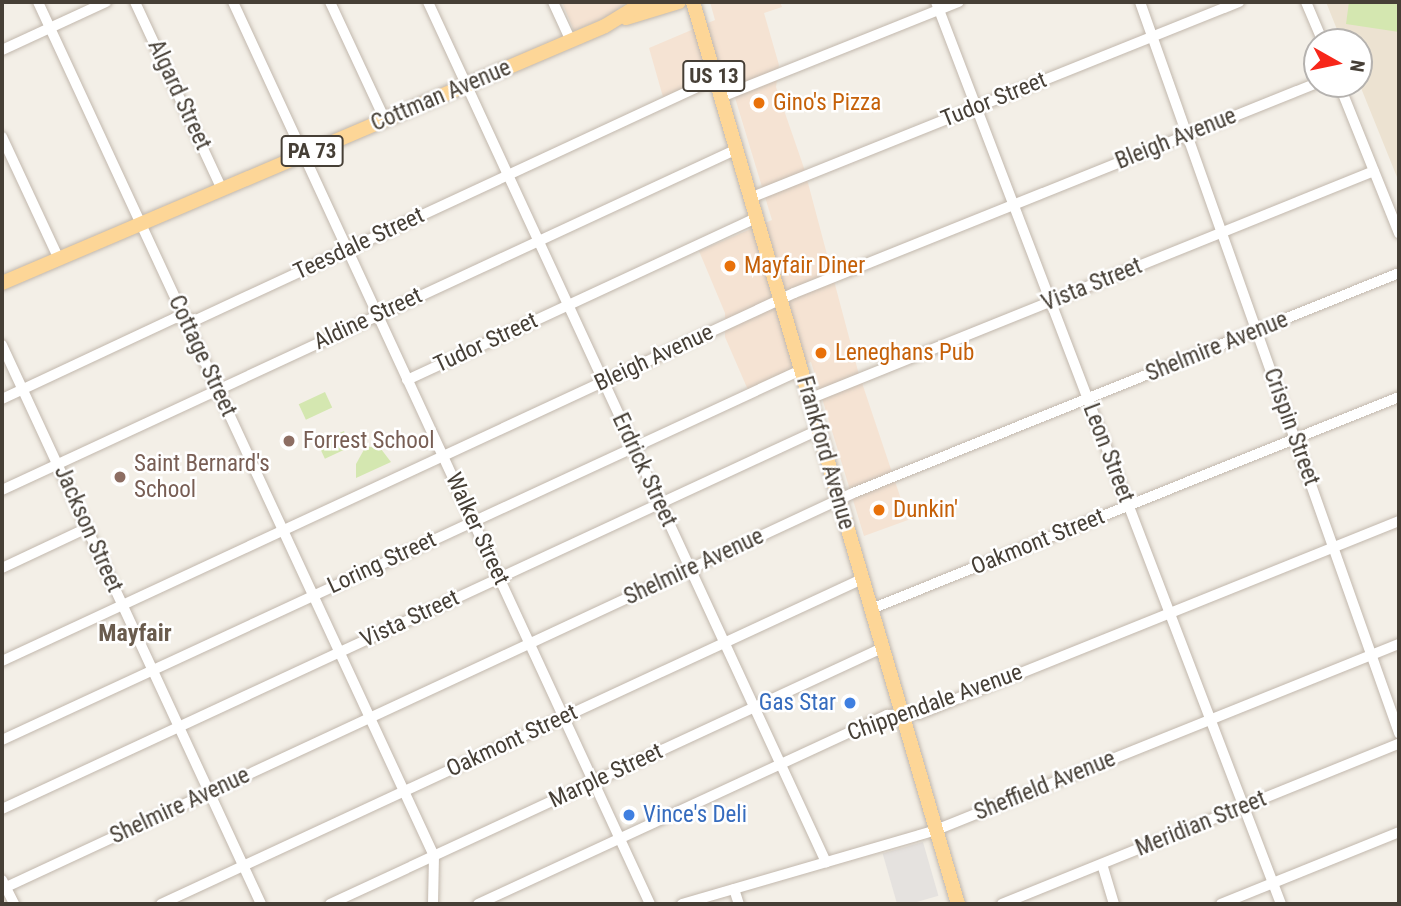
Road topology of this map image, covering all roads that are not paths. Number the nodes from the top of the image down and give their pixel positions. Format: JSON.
{"nodes":[{"id":1,"x":38,"y":2,"type":"edge"},
{"id":2,"x":106,"y":2,"type":"edge"},
{"id":3,"x":135,"y":2,"type":"edge"},
{"id":4,"x":233,"y":2,"type":"edge"},
{"id":5,"x":330,"y":2,"type":"edge"},
{"id":6,"x":428,"y":2,"type":"edge"},
{"id":7,"x":553,"y":2,"type":"edge"},
{"id":8,"x":644,"y":2,"type":"edge"},
{"id":9,"x":679,"y":2,"type":"edge"},
{"id":10,"x":693,"y":2,"type":"edge"},
{"id":11,"x":959,"y":2,"type":"edge"},
{"id":12,"x":1140,"y":2,"type":"edge"},
{"id":13,"x":1239,"y":2,"type":"edge"},
{"id":14,"x":1307,"y":2,"type":"edge"},
{"id":15,"x":938,"y":6,"type":"edge"},
{"id":16,"x":621,"y":19,"type":"junction"},
{"id":17,"x":50,"y":28,"type":"junction"},
{"id":18,"x":1317,"y":28,"type":"edge"},
{"id":19,"x":1152,"y":36,"type":"junction"},
{"id":20,"x":571,"y":41,"type":"junction"},
{"id":21,"x":2,"y":50,"type":"edge"},
{"id":22,"x":715,"y":79,"type":"junction"},
{"id":23,"x":466,"y":85,"type":"junction"},
{"id":24,"x":1303,"y":89,"type":"edge"},
{"id":25,"x":721,"y":97,"type":"junction"},
{"id":26,"x":1345,"y":98,"type":"edge"},
{"id":27,"x":975,"y":108,"type":"junction"},
{"id":28,"x":385,"y":120,"type":"junction"},
{"id":29,"x":1188,"y":135,"type":"junction"},
{"id":30,"x":2,"y":137,"type":"edge"},
{"id":31,"x":735,"y":150,"type":"junction"},
{"id":32,"x":304,"y":155,"type":"junction"},
{"id":33,"x":1374,"y":172,"type":"junction"},
{"id":34,"x":508,"y":175,"type":"junction"},
{"id":35,"x":222,"y":189,"type":"junction"},
{"id":36,"x":750,"y":198,"type":"junction"},
{"id":37,"x":1013,"y":205,"type":"junction"},
{"id":38,"x":756,"y":218,"type":"junction"},
{"id":39,"x":142,"y":224,"type":"junction"},
{"id":40,"x":1222,"y":233,"type":"junction"},
{"id":41,"x":1399,"y":233,"type":"edge"},
{"id":42,"x":538,"y":240,"type":"junction"},
{"id":43,"x":347,"y":250,"type":"junction"},
{"id":44,"x":59,"y":259,"type":"junction"},
{"id":45,"x":1399,"y":273,"type":"edge"},
{"id":46,"x":2,"y":283,"type":"edge"},
{"id":47,"x":780,"y":300,"type":"junction"},
{"id":48,"x":1050,"y":302,"type":"junction"},
{"id":49,"x":568,"y":305,"type":"junction"},
{"id":50,"x":377,"y":314,"type":"junction"},
{"id":51,"x":184,"y":319,"type":"junction"},
{"id":52,"x":1257,"y":331,"type":"junction"},
{"id":53,"x":2,"y":345,"type":"edge"},
{"id":54,"x":801,"y":370,"type":"junction"},
{"id":55,"x":407,"y":380,"type":"junction"},
{"id":56,"x":604,"y":382,"type":"junction"},
{"id":57,"x":22,"y":389,"type":"junction"},
{"id":58,"x":219,"y":389,"type":"junction"},
{"id":59,"x":1399,"y":397,"type":"edge"},
{"id":60,"x":2,"y":398,"type":"edge"},
{"id":61,"x":809,"y":399,"type":"junction"},
{"id":62,"x":1087,"y":399,"type":"junction"},
{"id":63,"x":818,"y":430,"type":"junction"},
{"id":64,"x":1295,"y":439,"type":"junction"},
{"id":65,"x":633,"y":447,"type":"junction"},
{"id":66,"x":443,"y":456,"type":"junction"},
{"id":67,"x":58,"y":464,"type":"junction"},
{"id":68,"x":2,"y":490,"type":"edge"},
{"id":69,"x":839,"y":500,"type":"junction"},
{"id":70,"x":659,"y":504,"type":"junction"},
{"id":71,"x":1129,"y":506,"type":"junction"},
{"id":72,"x":473,"y":521,"type":"junction"},
{"id":73,"x":1399,"y":521,"type":"edge"},
{"id":74,"x":87,"y":528,"type":"junction"},
{"id":75,"x":282,"y":531,"type":"junction"},
{"id":76,"x":1334,"y":547,"type":"junction"},
{"id":77,"x":2,"y":568,"type":"edge"},
{"id":78,"x":690,"y":569,"type":"junction"},
{"id":79,"x":499,"y":578,"type":"junction"},
{"id":80,"x":862,"y":579,"type":"junction"},
{"id":81,"x":313,"y":595,"type":"junction"},
{"id":82,"x":122,"y":605,"type":"junction"},
{"id":83,"x":871,"y":609,"type":"junction"},
{"id":84,"x":1169,"y":613,"type":"junction"},
{"id":85,"x":530,"y":643,"type":"junction"},
{"id":86,"x":724,"y":643,"type":"junction"},
{"id":87,"x":1399,"y":644,"type":"edge"},
{"id":88,"x":883,"y":648,"type":"junction"},
{"id":89,"x":339,"y":652,"type":"junction"},
{"id":90,"x":1371,"y":655,"type":"junction"},
{"id":91,"x":2,"y":661,"type":"edge"},
{"id":92,"x":153,"y":670,"type":"junction"},
{"id":93,"x":754,"y":708,"type":"junction"},
{"id":94,"x":902,"y":714,"type":"junction"},
{"id":95,"x":564,"y":717,"type":"junction"},
{"id":96,"x":369,"y":718,"type":"junction"},
{"id":97,"x":1210,"y":720,"type":"junction"},
{"id":98,"x":179,"y":726,"type":"junction"},
{"id":99,"x":1399,"y":733,"type":"edge"},
{"id":100,"x":2,"y":740,"type":"edge"},
{"id":101,"x":1399,"y":744,"type":"edge"},
{"id":102,"x":780,"y":764,"type":"junction"},
{"id":103,"x":593,"y":782,"type":"junction"},
{"id":104,"x":209,"y":792,"type":"junction"},
{"id":105,"x":404,"y":792,"type":"junction"},
{"id":106,"x":1244,"y":807,"type":"junction"},
{"id":107,"x":2,"y":809,"type":"edge"},
{"id":108,"x":936,"y":830,"type":"junction"},
{"id":109,"x":1399,"y":832,"type":"edge"},
{"id":110,"x":620,"y":839,"type":"junction"},
{"id":111,"x":434,"y":856,"type":"junction"},
{"id":112,"x":826,"y":862,"type":"junction"},
{"id":113,"x":1102,"y":864,"type":"junction"},
{"id":114,"x":244,"y":866,"type":"junction"},
{"id":115,"x":1273,"y":883,"type":"junction"},
{"id":116,"x":3,"y":885,"type":"edge"},
{"id":117,"x":734,"y":889,"type":"junction"},
{"id":118,"x":14,"y":904,"type":"edge"},
{"id":119,"x":161,"y":904,"type":"edge"},
{"id":120,"x":261,"y":904,"type":"edge"},
{"id":121,"x":330,"y":904,"type":"edge"},
{"id":122,"x":433,"y":904,"type":"edge"},
{"id":123,"x":478,"y":904,"type":"edge"},
{"id":124,"x":650,"y":904,"type":"edge"},
{"id":125,"x":682,"y":904,"type":"edge"},
{"id":126,"x":739,"y":904,"type":"edge"},
{"id":127,"x":958,"y":904,"type":"edge"},
{"id":128,"x":1002,"y":904,"type":"edge"},
{"id":129,"x":1114,"y":904,"type":"edge"},
{"id":130,"x":1221,"y":904,"type":"edge"},
{"id":131,"x":1281,"y":904,"type":"edge"}],
"edges":[{"from":1,"to":17,"type":"street","name":"Cottage Street"},
{"from":2,"to":17,"type":"street"},
{"from":3,"to":35,"type":"street","name":"Algard Street"},
{"from":4,"to":32,"type":"street","name":"Walker Street"},
{"from":5,"to":28,"type":"street"},
{"from":6,"to":23,"type":"street","name":"Erdrick Street"},
{"from":7,"to":20,"type":"street"},
{"from":8,"to":16,"type":"main road","name":"Cottman Avenue","number":"PA 73"},
{"from":9,"to":16,"type":"main road"},
{"from":10,"to":22,"type":"main road","name":"Frankford Avenue","number":"US 13"},
{"from":11,"to":15,"type":"street"},
{"from":12,"to":19,"type":"street","name":"Crispin Street"},
{"from":13,"to":19,"type":"street","name":"Tudor Street"},
{"from":14,"to":18,"type":"street"},
{"from":15,"to":25,"type":"street"},
{"from":15,"to":27,"type":"street","name":"Leon Street"},
{"from":16,"to":20,"type":"main road","name":"Cottman Avenue","number":"PA 73"},
{"from":17,"to":21,"type":"street"},
{"from":17,"to":39,"type":"street","name":"Cottage Street"},
{"from":19,"to":27,"type":"street","name":"Tudor Street"},
{"from":19,"to":29,"type":"street","name":"Crispin Street"},
{"from":20,"to":23,"type":"main road","name":"Cottman Avenue","number":"PA 73"},
{"from":22,"to":25,"type":"main road","name":"Frankford Avenue","number":"US 13"},
{"from":22,"to":34,"type":"street","name":"Teesdale Street"},
{"from":23,"to":28,"type":"main road","name":"Cottman Avenue","number":"PA 73"},
{"from":23,"to":34,"type":"street","name":"Erdrick Street"},
{"from":24,"to":29,"type":"street","name":"Bleigh Avenue"},
{"from":25,"to":31,"type":"main road","name":"Frankford Avenue","number":"US 13"},
{"from":26,"to":33,"type":"street"},
{"from":27,"to":36,"type":"street","name":"Tudor Street"},
{"from":27,"to":37,"type":"street","name":"Leon Street"},
{"from":28,"to":32,"type":"main road","name":"Cottman Avenue","number":"PA 73"},
{"from":29,"to":37,"type":"street","name":"Bleigh Avenue"},
{"from":29,"to":40,"type":"street","name":"Crispin Street"},
{"from":30,"to":44,"type":"street"},
{"from":31,"to":36,"type":"main road","name":"Frankford Avenue","number":"US 13"},
{"from":31,"to":42,"type":"street","name":"Aldine Street"},
{"from":32,"to":35,"type":"main road","name":"Cottman Avenue","number":"PA 73"},
{"from":32,"to":43,"type":"street","name":"Walker Street"},
{"from":33,"to":40,"type":"street","name":"Vista Street"},
{"from":33,"to":41,"type":"street"},
{"from":34,"to":42,"type":"street","name":"Erdrick Street"},
{"from":34,"to":43,"type":"street","name":"Teesdale Street"},
{"from":35,"to":39,"type":"main road","name":"Cottman Avenue","number":"PA 73"},
{"from":36,"to":38,"type":"main road","name":"Frankford Avenue","number":"US 13"},
{"from":37,"to":47,"type":"street","name":"Bleigh Avenue"},
{"from":37,"to":48,"type":"street","name":"Leon Street"},
{"from":38,"to":47,"type":"main road","name":"Frankford Avenue","number":"US 13"},
{"from":38,"to":49,"type":"street","name":"Tudor Street"},
{"from":39,"to":44,"type":"main road","name":"Cottman Avenue","number":"PA 73"},
{"from":39,"to":51,"type":"street","name":"Cottage Street"},
{"from":40,"to":48,"type":"street","name":"Vista Street"},
{"from":40,"to":52,"type":"street","name":"Crispin Street"},
{"from":42,"to":49,"type":"street","name":"Erdrick Street"},
{"from":42,"to":50,"type":"street","name":"Aldine Street"},
{"from":43,"to":50,"type":"street","name":"Walker Street"},
{"from":43,"to":51,"type":"street","name":"Teesdale Street"},
{"from":44,"to":46,"type":"main road","name":"Cottman Avenue","number":"PA 73"},
{"from":45,"to":52,"type":"street","name":"Shelmire Avenue"},
{"from":47,"to":54,"type":"main road","name":"Frankford Avenue","number":"US 13"},
{"from":47,"to":56,"type":"street","name":"Bleigh Avenue"},
{"from":48,"to":61,"type":"street","name":"Vista Street"},
{"from":48,"to":62,"type":"street","name":"Leon Street"},
{"from":49,"to":55,"type":"street","name":"Tudor Street"},
{"from":49,"to":56,"type":"street","name":"Erdrick Street"},
{"from":50,"to":55,"type":"street","name":"Walker Street"},
{"from":50,"to":58,"type":"street","name":"Aldine Street"},
{"from":51,"to":57,"type":"street","name":"Teesdale Street"},
{"from":51,"to":58,"type":"street","name":"Cottage Street"},
{"from":52,"to":62,"type":"street","name":"Shelmire Avenue"},
{"from":52,"to":64,"type":"street","name":"Crispin Street"},
{"from":53,"to":57,"type":"street","name":"Jackson Street"},
{"from":54,"to":61,"type":"main road","name":"Frankford Avenue","number":"US 13"},
{"from":54,"to":65,"type":"street","name":"Loring Street"},
{"from":55,"to":66,"type":"street","name":"Walker Street"},
{"from":56,"to":65,"type":"street","name":"Erdrick Street"},
{"from":56,"to":66,"type":"street","name":"Bleigh Avenue"},
{"from":57,"to":60,"type":"street","name":"Teesdale Street"},
{"from":57,"to":67,"type":"street","name":"Jackson Street"},
{"from":58,"to":67,"type":"street","name":"Aldine Street"},
{"from":58,"to":75,"type":"street","name":"Cottage Street"},
{"from":59,"to":64,"type":"street","name":"Oakmont Street"},
{"from":61,"to":63,"type":"main road","name":"Frankford Avenue","number":"US 13"},
{"from":62,"to":69,"type":"street","name":"Shelmire Avenue"},
{"from":62,"to":71,"type":"street","name":"Leon Street"},
{"from":63,"to":69,"type":"main road","name":"Frankford Avenue","number":"US 13"},
{"from":63,"to":70,"type":"street","name":"Vista Street"},
{"from":64,"to":71,"type":"street","name":"Oakmont Street"},
{"from":64,"to":76,"type":"street","name":"Crispin Street"},
{"from":65,"to":70,"type":"street","name":"Erdrick Street"},
{"from":65,"to":72,"type":"street","name":"Loring Street"},
{"from":66,"to":72,"type":"street","name":"Walker Street"},
{"from":66,"to":75,"type":"street","name":"Bleigh Avenue"},
{"from":67,"to":68,"type":"street","name":"Aldine Street"},
{"from":67,"to":74,"type":"street","name":"Jackson Street"},
{"from":69,"to":78,"type":"street","name":"Shelmire Avenue"},
{"from":69,"to":80,"type":"main road","name":"Frankford Avenue","number":"US 13"},
{"from":70,"to":78,"type":"street","name":"Erdrick Street"},
{"from":70,"to":79,"type":"street","name":"Vista Street"},
{"from":71,"to":83,"type":"street","name":"Oakmont Street"},
{"from":71,"to":84,"type":"street","name":"Leon Street"},
{"from":72,"to":79,"type":"street","name":"Walker Street"},
{"from":72,"to":81,"type":"street","name":"Loring Street"},
{"from":73,"to":76,"type":"street","name":"Chippendale Avenue"},
{"from":74,"to":77,"type":"street"},
{"from":74,"to":82,"type":"street","name":"Jackson Street"},
{"from":75,"to":81,"type":"street","name":"Cottage Street"},
{"from":75,"to":82,"type":"street","name":"Bleigh Avenue"},
{"from":76,"to":84,"type":"street","name":"Chippendale Avenue"},
{"from":76,"to":90,"type":"street","name":"Crispin Street"},
{"from":78,"to":85,"type":"street","name":"Shelmire Avenue"},
{"from":78,"to":86,"type":"street","name":"Erdrick Street"},
{"from":79,"to":85,"type":"street","name":"Walker Street"},
{"from":79,"to":89,"type":"street","name":"Vista Street"},
{"from":80,"to":83,"type":"main road","name":"Frankford Avenue","number":"US 13"},
{"from":80,"to":86,"type":"street","name":"Oakmont Street"},
{"from":81,"to":89,"type":"street","name":"Cottage Street"},
{"from":81,"to":92,"type":"street","name":"Loring Street"},
{"from":82,"to":91,"type":"street","name":"Bleigh Avenue"},
{"from":82,"to":92,"type":"street","name":"Jackson Street"},
{"from":83,"to":88,"type":"main road","name":"Frankford Avenue","number":"US 13"},
{"from":84,"to":94,"type":"street","name":"Chippendale Avenue"},
{"from":84,"to":97,"type":"street","name":"Leon Street"},
{"from":85,"to":95,"type":"street","name":"Walker Street"},
{"from":85,"to":96,"type":"street","name":"Shelmire Avenue"},
{"from":86,"to":93,"type":"street","name":"Erdrick Street"},
{"from":86,"to":95,"type":"street","name":"Oakmont Street"},
{"from":87,"to":90,"type":"street","name":"Sheffield Avenue"},
{"from":88,"to":93,"type":"street","name":"Marple Street"},
{"from":88,"to":94,"type":"main road","name":"Frankford Avenue","number":"US 13"},
{"from":89,"to":96,"type":"street","name":"Cottage Street"},
{"from":89,"to":98,"type":"street","name":"Vista Street"},
{"from":90,"to":97,"type":"street","name":"Sheffield Avenue"},
{"from":90,"to":99,"type":"street","name":"Crispin Street"},
{"from":92,"to":98,"type":"street","name":"Jackson Street"},
{"from":92,"to":100,"type":"street","name":"Loring Street"},
{"from":93,"to":102,"type":"street","name":"Erdrick Street"},
{"from":93,"to":103,"type":"street","name":"Marple Street"},
{"from":94,"to":102,"type":"street","name":"Chippendale Avenue"},
{"from":94,"to":108,"type":"main road","name":"Frankford Avenue","number":"US 13"},
{"from":95,"to":103,"type":"street","name":"Walker Street"},
{"from":95,"to":105,"type":"street","name":"Oakmont Street"},
{"from":96,"to":104,"type":"street","name":"Shelmire Avenue"},
{"from":96,"to":105,"type":"street","name":"Cottage Street"},
{"from":97,"to":106,"type":"street","name":"Leon Street"},
{"from":97,"to":108,"type":"street","name":"Sheffield Avenue"},
{"from":98,"to":104,"type":"street","name":"Jackson Street"},
{"from":98,"to":107,"type":"street","name":"Vista Street"},
{"from":101,"to":106,"type":"street","name":"Meridian Street"},
{"from":102,"to":110,"type":"street","name":"Chippendale Avenue"},
{"from":102,"to":112,"type":"street","name":"Erdrick Street"},
{"from":103,"to":110,"type":"street","name":"Walker Street"},
{"from":103,"to":111,"type":"street","name":"Marple Street"},
{"from":104,"to":114,"type":"street","name":"Jackson Street"},
{"from":104,"to":116,"type":"street","name":"Shelmire Avenue"},
{"from":105,"to":111,"type":"street","name":"Cottage Street"},
{"from":105,"to":114,"type":"street","name":"Oakmont Street"},
{"from":106,"to":113,"type":"street","name":"Meridian Street"},
{"from":106,"to":115,"type":"street","name":"Leon Street"},
{"from":108,"to":112,"type":"street","name":"Sheffield Avenue"},
{"from":108,"to":127,"type":"main road","name":"Frankford Avenue","number":"US 13"},
{"from":109,"to":115,"type":"street"},
{"from":110,"to":123,"type":"street","name":"Chippendale Avenue"},
{"from":110,"to":124,"type":"street","name":"Walker Street"},
{"from":111,"to":121,"type":"street","name":"Marple Street"},
{"from":111,"to":122,"type":"street","name":"Cottage Street"},
{"from":112,"to":117,"type":"street","name":"Sheffield Avenue"},
{"from":113,"to":128,"type":"street","name":"Meridian Street"},
{"from":113,"to":129,"type":"street"},
{"from":114,"to":119,"type":"street","name":"Oakmont Street"},
{"from":114,"to":120,"type":"street","name":"Jackson Street"},
{"from":115,"to":130,"type":"street"},
{"from":115,"to":131,"type":"street","name":"Leon Street"},
{"from":116,"to":118,"type":"street"},
{"from":117,"to":125,"type":"street","name":"Sheffield Avenue"},
{"from":117,"to":126,"type":"street"}]}
